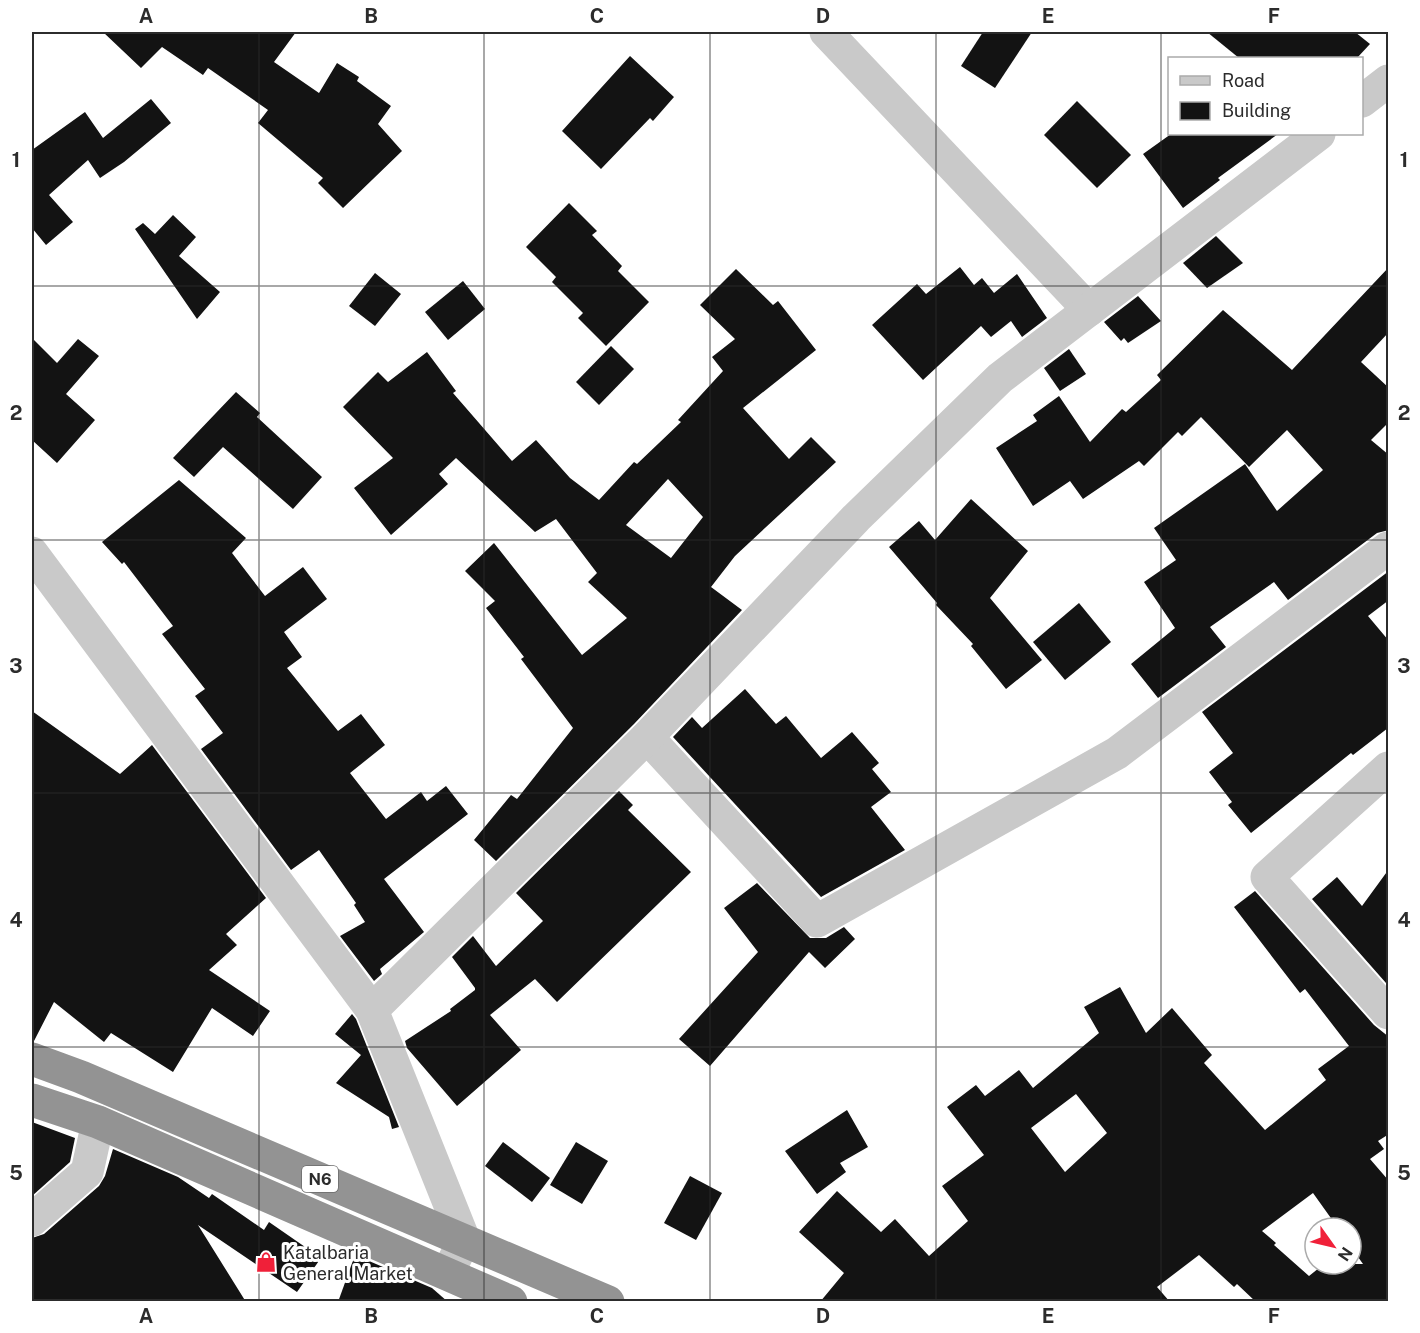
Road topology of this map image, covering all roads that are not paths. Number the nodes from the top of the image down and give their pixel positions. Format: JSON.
{"nodes":[{"id":1,"x":826,"y":32,"type":"edge"},
{"id":2,"x":1389,"y":81,"type":"edge"},
{"id":3,"x":1363,"y":100,"type":"edge"},
{"id":4,"x":1318,"y":135,"type":"edge"},
{"id":5,"x":1089,"y":310,"type":"junction"},
{"id":6,"x":1389,"y":548,"type":"edge"},
{"id":7,"x":32,"y":553,"type":"edge"},
{"id":8,"x":647,"y":737,"type":"junction"},
{"id":9,"x":1389,"y":768,"type":"edge"},
{"id":10,"x":372,"y":1010,"type":"junction"},
{"id":11,"x":1389,"y":1013,"type":"edge"},
{"id":12,"x":32,"y":1059,"type":"edge"},
{"id":13,"x":32,"y":1100,"type":"edge"},
{"id":14,"x":98,"y":1122,"type":"junction"},
{"id":15,"x":32,"y":1220,"type":"edge"},
{"id":16,"x":464,"y":1240,"type":"junction"},
{"id":17,"x":448,"y":1273,"type":"junction"},
{"id":18,"x":509,"y":1301,"type":"edge"},
{"id":19,"x":608,"y":1302,"type":"edge"}],
"edges":[{"from":1,"to":5,"type":"street"},
{"from":2,"to":3,"type":"street"},
{"from":4,"to":5,"type":"street"},
{"from":5,"to":8,"type":"street"},
{"from":6,"to":8,"type":"street"},
{"from":7,"to":10,"type":"street"},
{"from":8,"to":10,"type":"street"},
{"from":9,"to":11,"type":"street"},
{"from":10,"to":16,"type":"street"},
{"from":12,"to":16,"type":"highway","number":"N6"},
{"from":13,"to":14,"type":"highway","number":"N6"},
{"from":14,"to":15,"type":"street"},
{"from":14,"to":17,"type":"highway","number":"N6"},
{"from":16,"to":17,"type":"street"},
{"from":16,"to":19,"type":"highway","number":"N6"},
{"from":17,"to":18,"type":"highway","number":"N6"}]}
